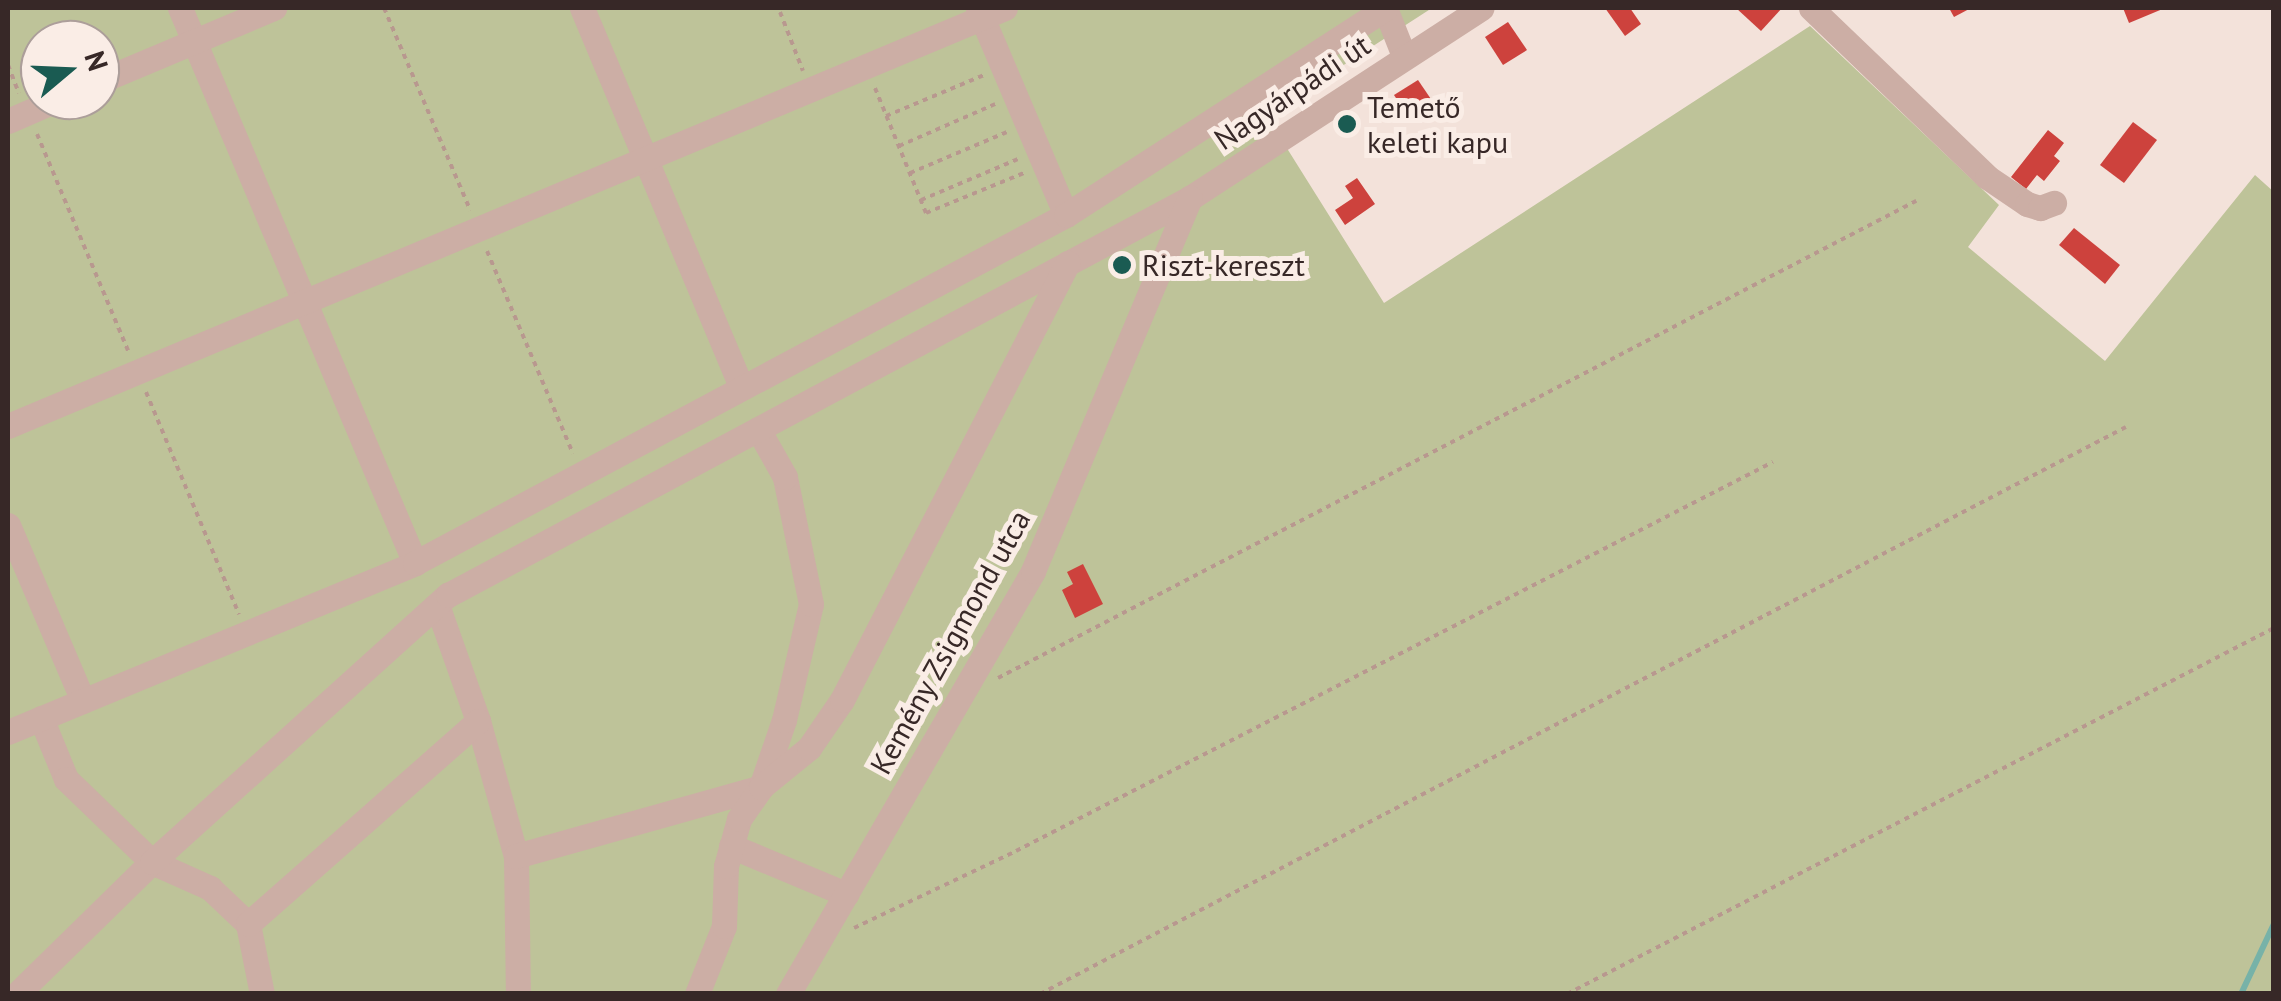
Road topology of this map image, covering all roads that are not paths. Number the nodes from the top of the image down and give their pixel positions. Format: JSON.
{"nodes":[{"id":1,"x":180,"y":8,"type":"edge"},
{"id":2,"x":274,"y":8,"type":"edge"},
{"id":3,"x":582,"y":8,"type":"edge"},
{"id":4,"x":1385,"y":8,"type":"edge"},
{"id":5,"x":1480,"y":8,"type":"edge"},
{"id":6,"x":1810,"y":8,"type":"edge"},
{"id":7,"x":988,"y":11,"type":"edge"},
{"id":8,"x":194,"y":41,"type":"junction"},
{"id":9,"x":1404,"y":56,"type":"junction"},
{"id":10,"x":120,"y":72,"type":"edge"},
{"id":11,"x":646,"y":158,"type":"junction"},
{"id":12,"x":1190,"y":198,"type":"junction"},
{"id":13,"x":2054,"y":203,"type":"dead end"},
{"id":14,"x":1066,"y":215,"type":"junction"},
{"id":15,"x":1068,"y":263,"type":"junction"},
{"id":16,"x":305,"y":303,"type":"junction"},
{"id":17,"x":742,"y":388,"type":"junction"},
{"id":18,"x":8,"y":426,"type":"edge"},
{"id":19,"x":758,"y":429,"type":"junction"},
{"id":20,"x":8,"y":525,"type":"edge"},
{"id":21,"x":415,"y":562,"type":"junction"},
{"id":22,"x":436,"y":605,"type":"junction"},
{"id":23,"x":83,"y":700,"type":"junction"},
{"id":24,"x":41,"y":718,"type":"junction"},
{"id":25,"x":478,"y":721,"type":"junction"},
{"id":26,"x":8,"y":732,"type":"edge"},
{"id":27,"x":761,"y":788,"type":"junction"},
{"id":28,"x":731,"y":846,"type":"junction"},
{"id":29,"x":516,"y":856,"type":"junction"},
{"id":30,"x":152,"y":862,"type":"junction"},
{"id":31,"x":846,"y":894,"type":"junction"},
{"id":32,"x":248,"y":924,"type":"junction"},
{"id":33,"x":16,"y":994,"type":"edge"},
{"id":34,"x":262,"y":994,"type":"edge"},
{"id":35,"x":518,"y":994,"type":"edge"},
{"id":36,"x":697,"y":994,"type":"edge"},
{"id":37,"x":788,"y":994,"type":"edge"}],
"edges":[{"from":1,"to":8,"type":"street"},
{"from":2,"to":8,"type":"street"},
{"from":3,"to":11,"type":"street"},
{"from":4,"to":9,"type":"street"},
{"from":4,"to":14,"type":"street"},
{"from":5,"to":9,"type":"street","name":"Nagyárpádi út"},
{"from":6,"to":13,"type":"street"},
{"from":7,"to":11,"type":"street"},
{"from":7,"to":14,"type":"street"},
{"from":8,"to":10,"type":"street"},
{"from":8,"to":16,"type":"street"},
{"from":9,"to":12,"type":"street","name":"Nagyárpádi út"},
{"from":11,"to":16,"type":"street"},
{"from":11,"to":17,"type":"street"},
{"from":12,"to":15,"type":"street","name":"Nagyárpádi út"},
{"from":12,"to":31,"type":"street","name":"Kemény Zsigmond utca"},
{"from":14,"to":17,"type":"street"},
{"from":15,"to":19,"type":"street","name":"Nagyárpádi út"},
{"from":15,"to":27,"type":"street"},
{"from":16,"to":18,"type":"street"},
{"from":16,"to":21,"type":"street"},
{"from":17,"to":21,"type":"street"},
{"from":19,"to":22,"type":"street","name":"Nagyárpádi út"},
{"from":19,"to":27,"type":"street"},
{"from":20,"to":23,"type":"street"},
{"from":21,"to":23,"type":"street"},
{"from":22,"to":25,"type":"street"},
{"from":22,"to":30,"type":"street","name":"Nagyárpádi út"},
{"from":23,"to":24,"type":"street"},
{"from":24,"to":26,"type":"street"},
{"from":24,"to":30,"type":"street"},
{"from":25,"to":29,"type":"street"},
{"from":25,"to":32,"type":"street"},
{"from":27,"to":28,"type":"street"},
{"from":27,"to":29,"type":"street"},
{"from":28,"to":31,"type":"street"},
{"from":28,"to":36,"type":"street"},
{"from":29,"to":35,"type":"street"},
{"from":30,"to":32,"type":"street"},
{"from":30,"to":33,"type":"street","name":"Nagyárpádi út"},
{"from":31,"to":37,"type":"street","name":"Kemény Zsigmond utca"},
{"from":32,"to":34,"type":"street"}]}
